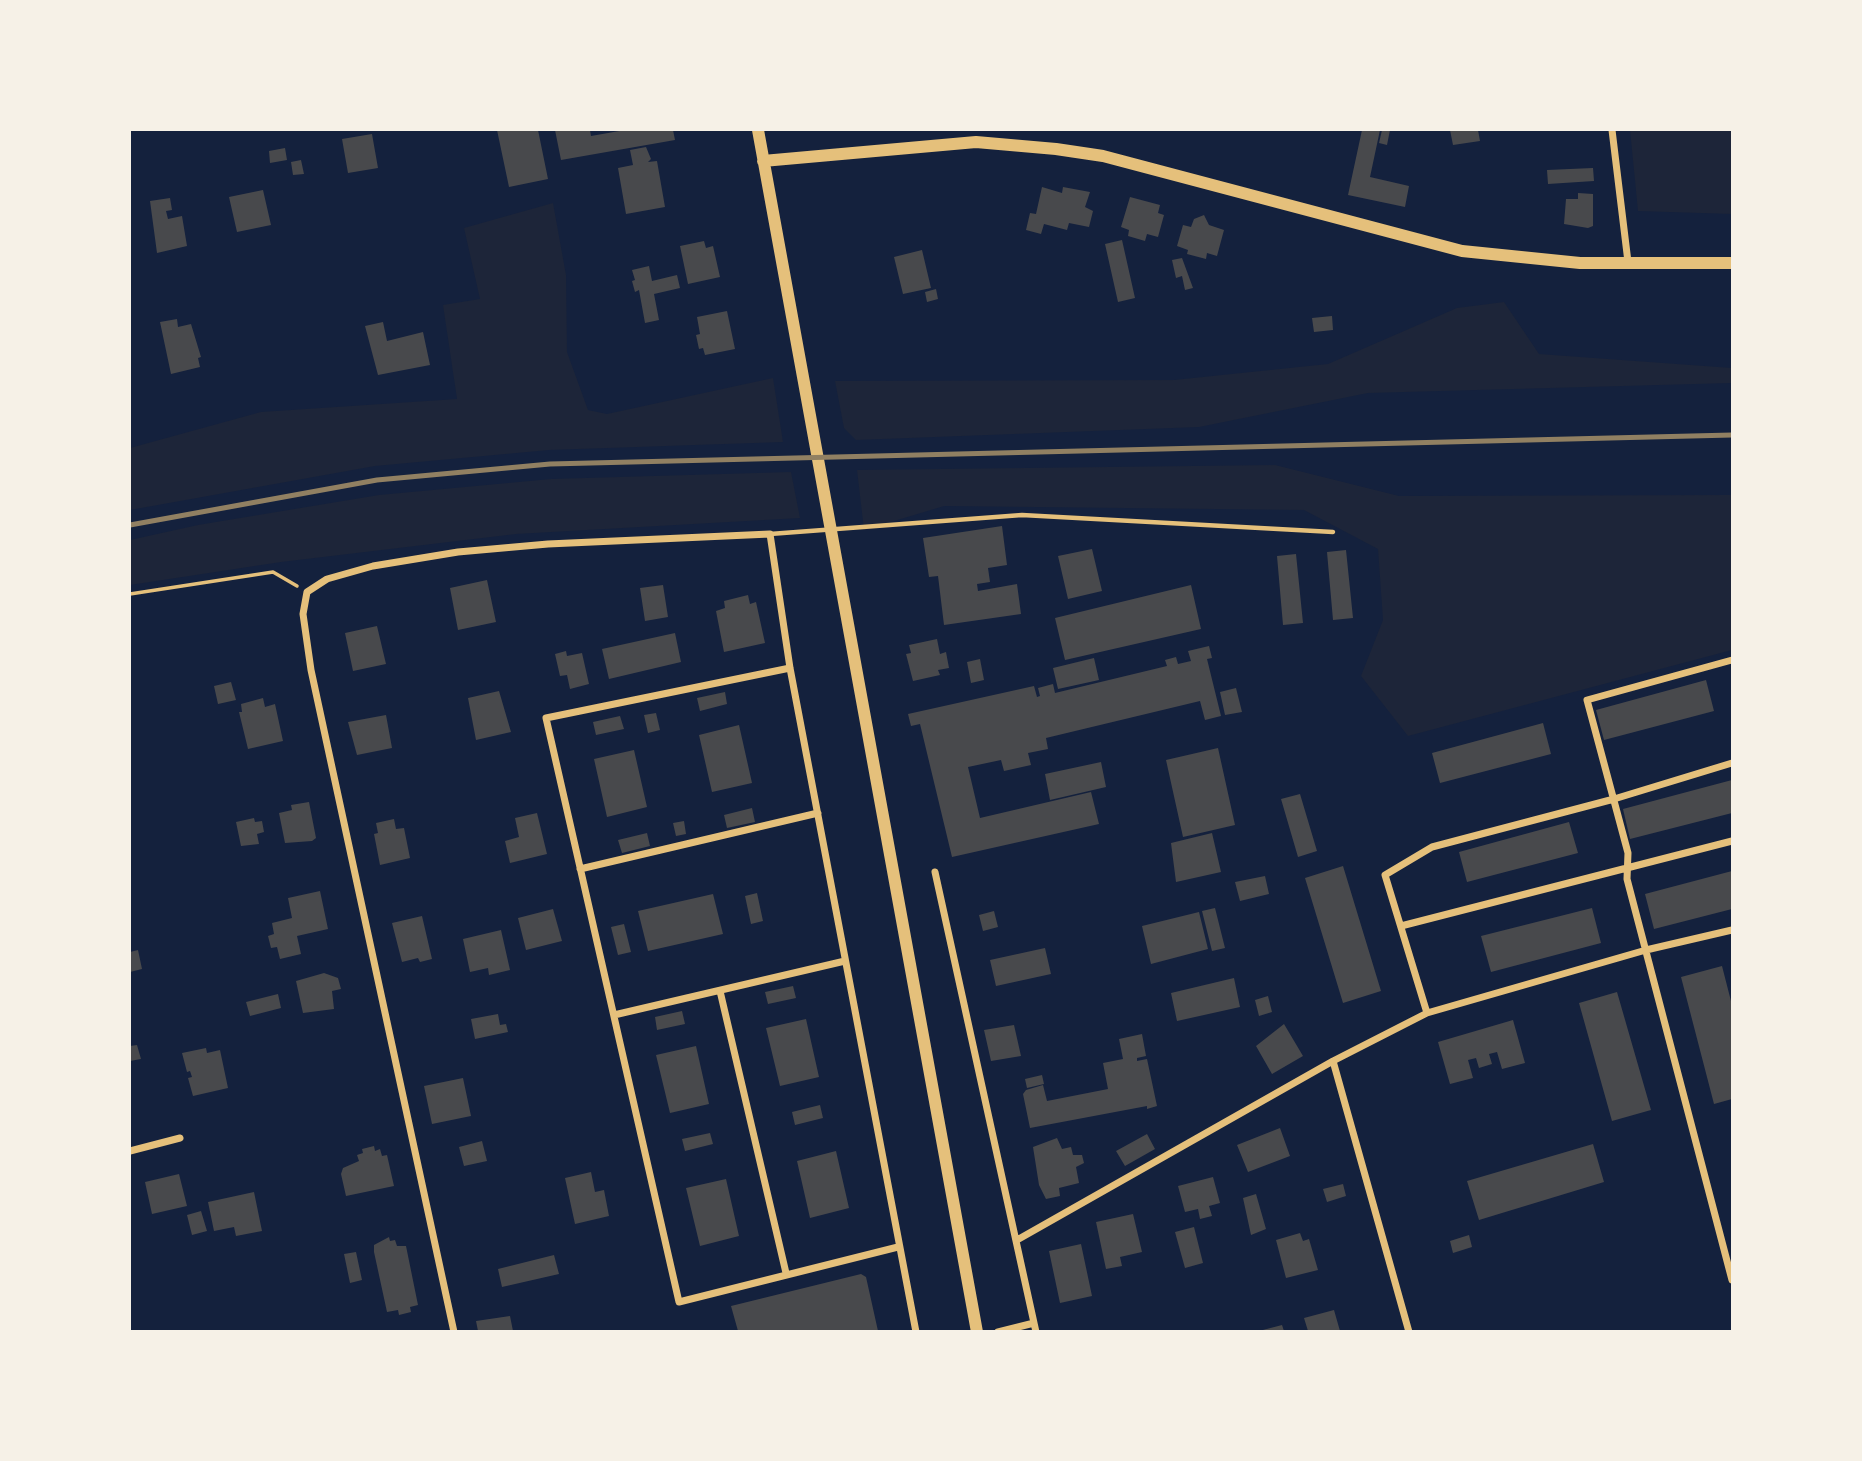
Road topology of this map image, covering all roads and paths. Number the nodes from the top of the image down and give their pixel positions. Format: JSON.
{"nodes":[{"id":1,"x":758,"y":130,"type":"edge"},
{"id":2,"x":1612,"y":130,"type":"edge"},
{"id":3,"x":763,"y":161,"type":"junction"},
{"id":4,"x":1628,"y":262,"type":"junction"},
{"id":5,"x":1732,"y":263,"type":"edge"},
{"id":6,"x":1334,"y":533,"type":"dead end"},
{"id":7,"x":770,"y":534,"type":"junction"},
{"id":8,"x":307,"y":592,"type":"junction"},
{"id":9,"x":130,"y":594,"type":"edge"},
{"id":10,"x":1732,"y":660,"type":"edge"},
{"id":11,"x":790,"y":668,"type":"junction"},
{"id":12,"x":1732,"y":762,"type":"edge"},
{"id":13,"x":1614,"y":799,"type":"junction"},
{"id":14,"x":818,"y":813,"type":"junction"},
{"id":15,"x":1732,"y":841,"type":"edge"},
{"id":16,"x":1629,"y":867,"type":"junction"},
{"id":17,"x":580,"y":869,"type":"junction"},
{"id":18,"x":935,"y":872,"type":"dead end"},
{"id":19,"x":1401,"y":926,"type":"junction"},
{"id":20,"x":1732,"y":930,"type":"edge"},
{"id":21,"x":1646,"y":950,"type":"junction"},
{"id":22,"x":845,"y":961,"type":"junction"},
{"id":23,"x":720,"y":991,"type":"junction"},
{"id":24,"x":1427,"y":1013,"type":"junction"},
{"id":25,"x":614,"y":1015,"type":"junction"},
{"id":26,"x":1333,"y":1061,"type":"junction"},
{"id":27,"x":180,"y":1138,"type":"dead end"},
{"id":28,"x":130,"y":1151,"type":"edge"},
{"id":29,"x":1017,"y":1240,"type":"junction"},
{"id":30,"x":898,"y":1247,"type":"junction"},
{"id":31,"x":786,"y":1273,"type":"junction"},
{"id":32,"x":1732,"y":1280,"type":"edge"},
{"id":33,"x":1034,"y":1323,"type":"junction"},
{"id":34,"x":454,"y":1332,"type":"edge"},
{"id":35,"x":915,"y":1332,"type":"edge"},
{"id":36,"x":977,"y":1332,"type":"edge"},
{"id":37,"x":998,"y":1332,"type":"edge"},
{"id":38,"x":1036,"y":1332,"type":"edge"},
{"id":39,"x":1409,"y":1332,"type":"edge"}],
"edges":[{"from":1,"to":3,"type":"street"},
{"from":2,"to":4,"type":"street"},
{"from":3,"to":4,"type":"street"},
{"from":3,"to":36,"type":"street"},
{"from":4,"to":5,"type":"street"},
{"from":6,"to":7,"type":"lane"},
{"from":7,"to":8,"type":"street"},
{"from":7,"to":11,"type":"street"},
{"from":8,"to":9,"type":"path"},
{"from":8,"to":34,"type":"street"},
{"from":10,"to":13,"type":"street"},
{"from":11,"to":14,"type":"street"},
{"from":11,"to":17,"type":"street"},
{"from":12,"to":13,"type":"street"},
{"from":13,"to":16,"type":"street"},
{"from":13,"to":19,"type":"street"},
{"from":14,"to":17,"type":"street"},
{"from":14,"to":22,"type":"street"},
{"from":15,"to":16,"type":"street"},
{"from":16,"to":19,"type":"street"},
{"from":16,"to":21,"type":"street"},
{"from":17,"to":25,"type":"street"},
{"from":18,"to":29,"type":"street"},
{"from":19,"to":24,"type":"street"},
{"from":20,"to":21,"type":"street"},
{"from":21,"to":24,"type":"street"},
{"from":21,"to":32,"type":"street"},
{"from":22,"to":23,"type":"street"},
{"from":22,"to":30,"type":"street"},
{"from":23,"to":25,"type":"street"},
{"from":23,"to":31,"type":"street"},
{"from":24,"to":26,"type":"street"},
{"from":25,"to":31,"type":"street"},
{"from":26,"to":29,"type":"street"},
{"from":26,"to":39,"type":"street"},
{"from":27,"to":28,"type":"street"},
{"from":29,"to":33,"type":"street"},
{"from":30,"to":31,"type":"street"},
{"from":30,"to":35,"type":"street"},
{"from":33,"to":37,"type":"street"},
{"from":33,"to":38,"type":"street"}]}
